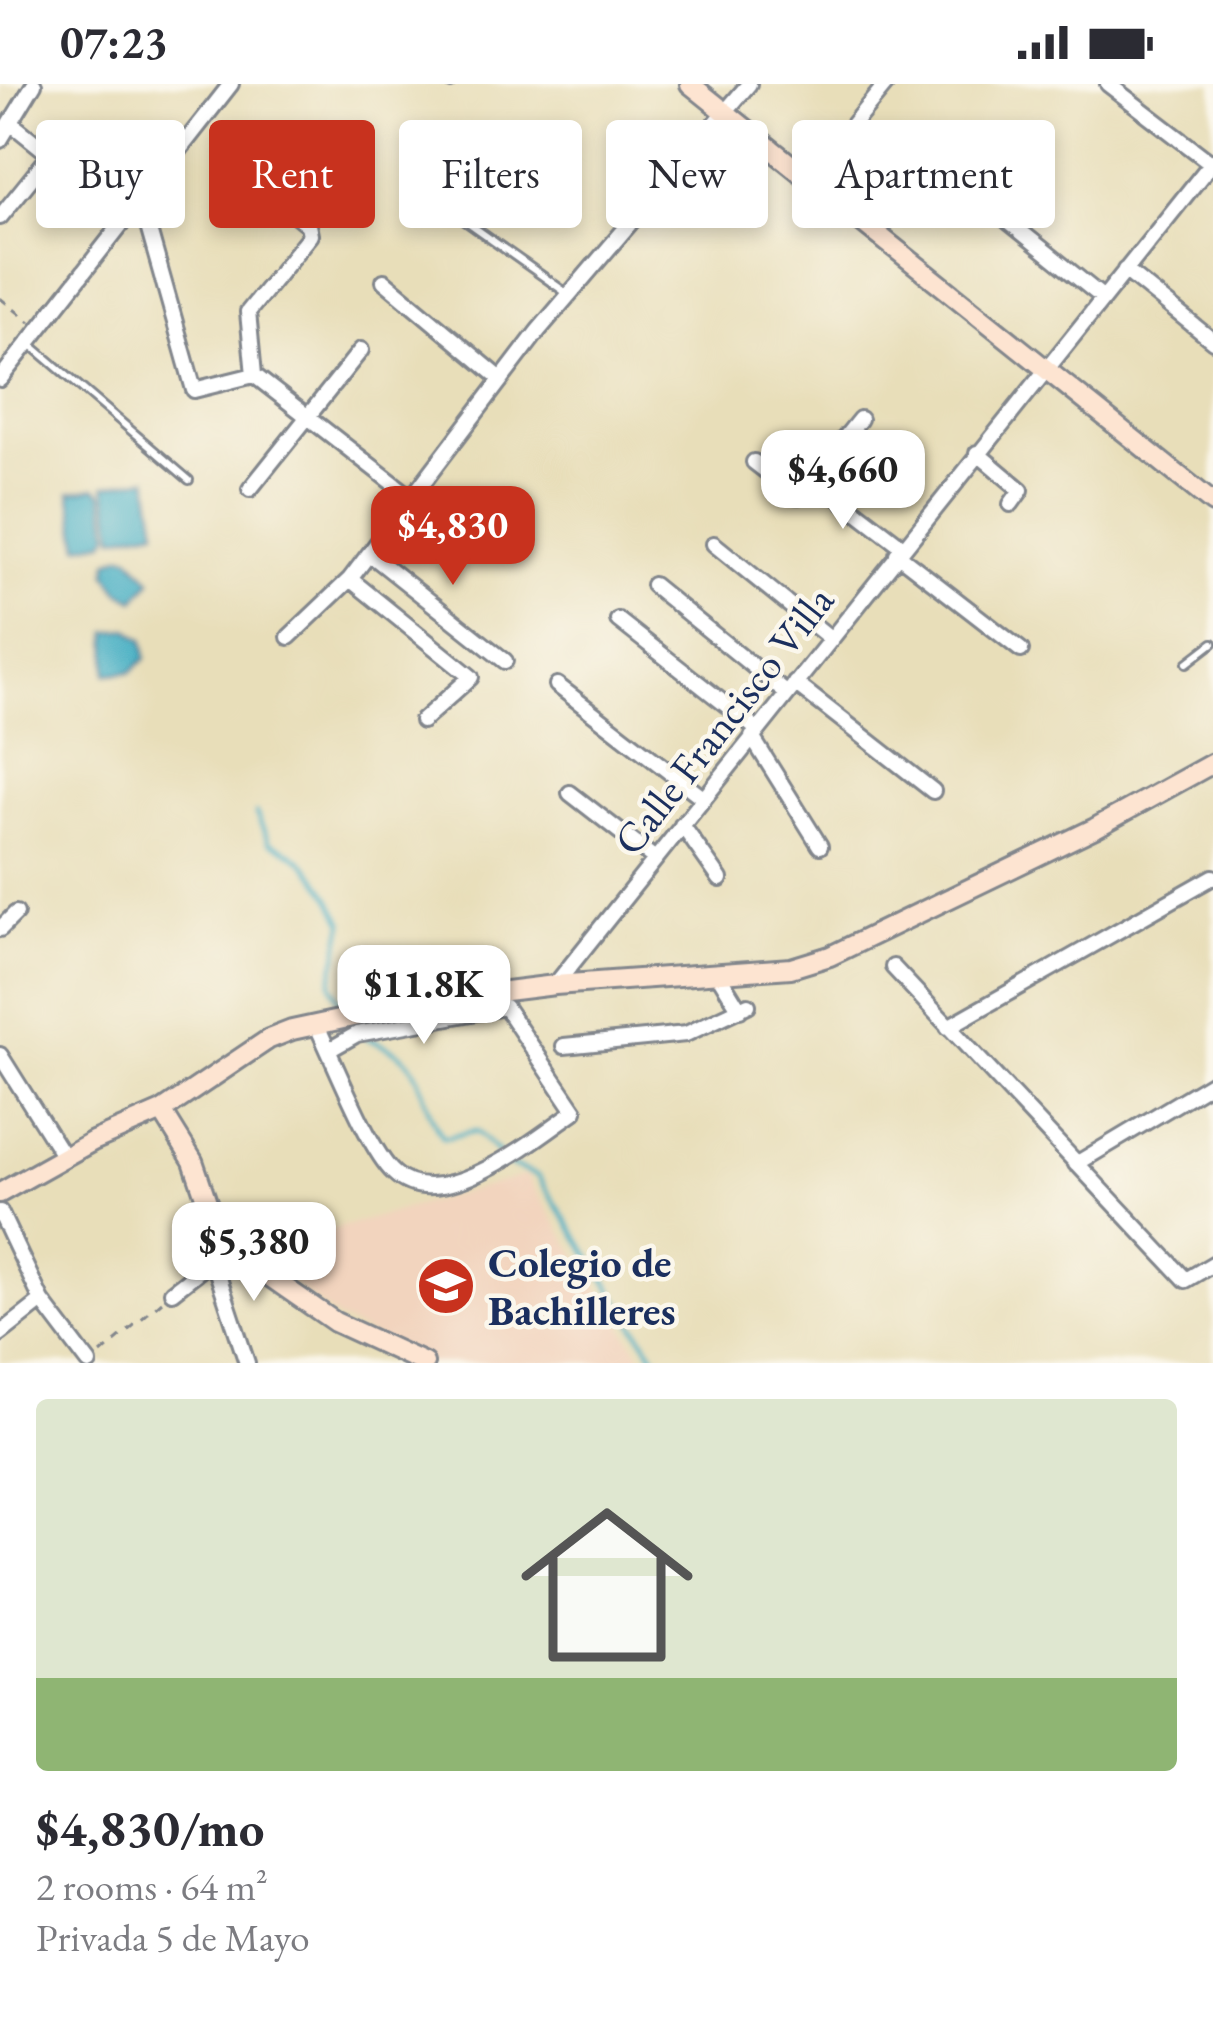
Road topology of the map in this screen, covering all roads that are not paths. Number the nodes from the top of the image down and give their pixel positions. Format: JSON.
{"nodes":[{"id":1,"x":34,"y":84,"type":"edge"},
{"id":2,"x":231,"y":84,"type":"edge"},
{"id":3,"x":690,"y":84,"type":"edge"},
{"id":4,"x":749,"y":84,"type":"edge"},
{"id":5,"x":886,"y":84,"type":"edge"},
{"id":6,"x":1108,"y":84,"type":"edge"},
{"id":7,"x":726,"y":112,"type":"junction"},
{"id":8,"x":856,"y":120,"type":"edge"},
{"id":9,"x":12,"y":124,"type":"junction"},
{"id":10,"x":0,"y":140,"type":"edge"},
{"id":11,"x":36,"y":142,"type":"edge"},
{"id":12,"x":185,"y":142,"type":"edge"},
{"id":13,"x":1212,"y":162,"type":"edge"},
{"id":14,"x":792,"y":166,"type":"edge"},
{"id":15,"x":36,"y":173,"type":"edge"},
{"id":16,"x":0,"y":217,"type":"edge"},
{"id":17,"x":117,"y":228,"type":"edge"},
{"id":18,"x":148,"y":228,"type":"edge"},
{"id":19,"x":309,"y":228,"type":"edge"},
{"id":20,"x":475,"y":228,"type":"edge"},
{"id":21,"x":869,"y":228,"type":"edge"},
{"id":22,"x":1016,"y":228,"type":"edge"},
{"id":23,"x":1125,"y":270,"type":"junction"},
{"id":24,"x":384,"y":281,"type":"dead end"},
{"id":25,"x":569,"y":295,"type":"junction"},
{"id":26,"x":1102,"y":297,"type":"junction"},
{"id":27,"x":1213,"y":341,"type":"edge"},
{"id":28,"x":30,"y":344,"type":"junction"},
{"id":29,"x":361,"y":350,"type":"dead end"},
{"id":30,"x":1045,"y":368,"type":"junction"},
{"id":31,"x":254,"y":374,"type":"junction"},
{"id":32,"x":0,"y":379,"type":"edge"},
{"id":33,"x":501,"y":379,"type":"junction"},
{"id":34,"x":308,"y":416,"type":"junction"},
{"id":35,"x":860,"y":419,"type":"dead end"},
{"id":36,"x":977,"y":453,"type":"junction"},
{"id":37,"x":754,"y":462,"type":"dead end"},
{"id":38,"x":812,"y":478,"type":"junction"},
{"id":39,"x":189,"y":480,"type":"dead end"},
{"id":40,"x":250,"y":489,"type":"dead end"},
{"id":41,"x":412,"y":498,"type":"junction"},
{"id":42,"x":1011,"y":503,"type":"dead end"},
{"id":43,"x":1213,"y":503,"type":"edge"},
{"id":44,"x":714,"y":544,"type":"dead end"},
{"id":45,"x":900,"y":550,"type":"junction"},
{"id":46,"x":370,"y":554,"type":"junction"},
{"id":47,"x":350,"y":580,"type":"junction"},
{"id":48,"x":653,"y":585,"type":"dead end"},
{"id":49,"x":618,"y":620,"type":"dead end"},
{"id":50,"x":289,"y":637,"type":"dead end"},
{"id":51,"x":830,"y":638,"type":"junction"},
{"id":52,"x":1213,"y":643,"type":"edge"},
{"id":53,"x":1021,"y":650,"type":"dead end"},
{"id":54,"x":505,"y":661,"type":"dead end"},
{"id":55,"x":1187,"y":663,"type":"dead end"},
{"id":56,"x":557,"y":686,"type":"dead end"},
{"id":57,"x":790,"y":688,"type":"junction"},
{"id":58,"x":422,"y":722,"type":"dead end"},
{"id":59,"x":755,"y":733,"type":"junction"},
{"id":60,"x":1213,"y":764,"type":"edge"},
{"id":61,"x":933,"y":791,"type":"dead end"},
{"id":62,"x":570,"y":793,"type":"dead end"},
{"id":63,"x":703,"y":798,"type":"junction"},
{"id":64,"x":682,"y":825,"type":"junction"},
{"id":65,"x":820,"y":846,"type":"dead end"},
{"id":66,"x":655,"y":860,"type":"junction"},
{"id":67,"x":1213,"y":877,"type":"edge"},
{"id":68,"x":720,"y":879,"type":"dead end"},
{"id":69,"x":16,"y":913,"type":"dead end"},
{"id":70,"x":0,"y":928,"type":"edge"},
{"id":71,"x":893,"y":967,"type":"dead end"},
{"id":72,"x":718,"y":974,"type":"junction"},
{"id":73,"x":555,"y":985,"type":"junction"},
{"id":74,"x":316,"y":1024,"type":"junction"},
{"id":75,"x":948,"y":1027,"type":"junction"},
{"id":76,"x":564,"y":1046,"type":"dead end"},
{"id":77,"x":329,"y":1050,"type":"junction"},
{"id":78,"x":0,"y":1055,"type":"edge"},
{"id":79,"x":7,"y":1076,"type":"edge"},
{"id":80,"x":1213,"y":1082,"type":"edge"},
{"id":81,"x":162,"y":1111,"type":"junction"},
{"id":82,"x":64,"y":1157,"type":"junction"},
{"id":83,"x":1076,"y":1164,"type":"junction"},
{"id":84,"x":0,"y":1193,"type":"edge"},
{"id":85,"x":0,"y":1212,"type":"edge"},
{"id":86,"x":217,"y":1252,"type":"junction"},
{"id":87,"x":1212,"y":1268,"type":"edge"},
{"id":88,"x":172,"y":1292,"type":"road end"},
{"id":89,"x":43,"y":1301,"type":"junction"},
{"id":90,"x":0,"y":1334,"type":"edge"},
{"id":91,"x":90,"y":1363,"type":"edge"},
{"id":92,"x":247,"y":1363,"type":"edge"},
{"id":93,"x":424,"y":1363,"type":"edge"}],
"edges":[{"from":1,"to":9,"type":"street"},
{"from":2,"to":12,"type":"street"},
{"from":3,"to":7,"type":"street"},
{"from":4,"to":7,"type":"street"},
{"from":5,"to":8,"type":"street"},
{"from":6,"to":13,"type":"street"},
{"from":7,"to":14,"type":"street"},
{"from":7,"to":25,"type":"street"},
{"from":9,"to":10,"type":"street"},
{"from":9,"to":11,"type":"street"},
{"from":13,"to":23,"type":"street","name":"Calle Francisco Villa"},
{"from":15,"to":16,"type":"street"},
{"from":17,"to":28,"type":"street"},
{"from":18,"to":31,"type":"street"},
{"from":19,"to":31,"type":"street"},
{"from":20,"to":25,"type":"lane"},
{"from":21,"to":30,"type":"street"},
{"from":22,"to":26,"type":"street"},
{"from":23,"to":26,"type":"street","name":"Calle Francisco Villa"},
{"from":23,"to":27,"type":"street"},
{"from":24,"to":33,"type":"street"},
{"from":25,"to":33,"type":"street"},
{"from":26,"to":30,"type":"street","name":"Calle Francisco Villa"},
{"from":28,"to":32,"type":"street"},
{"from":28,"to":39,"type":"lane"},
{"from":29,"to":34,"type":"street"},
{"from":30,"to":36,"type":"street","name":"Calle Francisco Villa"},
{"from":30,"to":43,"type":"street"},
{"from":31,"to":34,"type":"street"},
{"from":33,"to":41,"type":"street"},
{"from":34,"to":40,"type":"street"},
{"from":34,"to":41,"type":"street"},
{"from":35,"to":38,"type":"street"},
{"from":36,"to":42,"type":"street"},
{"from":36,"to":45,"type":"street","name":"Calle Francisco Villa"},
{"from":37,"to":38,"type":"street"},
{"from":38,"to":45,"type":"street"},
{"from":41,"to":46,"type":"street"},
{"from":44,"to":51,"type":"street"},
{"from":45,"to":51,"type":"street","name":"Calle Francisco Villa"},
{"from":45,"to":53,"type":"street"},
{"from":46,"to":47,"type":"street"},
{"from":46,"to":54,"type":"street"},
{"from":47,"to":50,"type":"street"},
{"from":47,"to":58,"type":"street"},
{"from":48,"to":57,"type":"street"},
{"from":49,"to":59,"type":"street"},
{"from":51,"to":57,"type":"street","name":"Calle Francisco Villa"},
{"from":52,"to":55,"type":"lane"},
{"from":56,"to":63,"type":"street"},
{"from":57,"to":59,"type":"street","name":"Calle Francisco Villa"},
{"from":57,"to":61,"type":"street"},
{"from":59,"to":63,"type":"street","name":"Calle Francisco Villa"},
{"from":59,"to":65,"type":"street"},
{"from":60,"to":72,"type":"street"},
{"from":62,"to":66,"type":"street"},
{"from":63,"to":64,"type":"street","name":"Calle Francisco Villa"},
{"from":64,"to":66,"type":"street","name":"Calle Francisco Villa"},
{"from":64,"to":68,"type":"street"},
{"from":66,"to":73,"type":"street","name":"Calle Francisco Villa"},
{"from":67,"to":75,"type":"street"},
{"from":69,"to":70,"type":"street"},
{"from":71,"to":75,"type":"street"},
{"from":72,"to":73,"type":"street"},
{"from":72,"to":76,"type":"street"},
{"from":73,"to":74,"type":"street"},
{"from":74,"to":77,"type":"street"},
{"from":74,"to":81,"type":"street"},
{"from":75,"to":83,"type":"street"},
{"from":77,"to":77,"type":"street"},
{"from":78,"to":79,"type":"street"},
{"from":79,"to":82,"type":"street"},
{"from":80,"to":83,"type":"street"},
{"from":81,"to":82,"type":"street"},
{"from":81,"to":86,"type":"street"},
{"from":82,"to":84,"type":"street"},
{"from":83,"to":87,"type":"street"},
{"from":85,"to":89,"type":"street"},
{"from":86,"to":88,"type":"street"},
{"from":86,"to":92,"type":"street"},
{"from":86,"to":93,"type":"street"},
{"from":89,"to":90,"type":"street"},
{"from":89,"to":91,"type":"street"}]}
